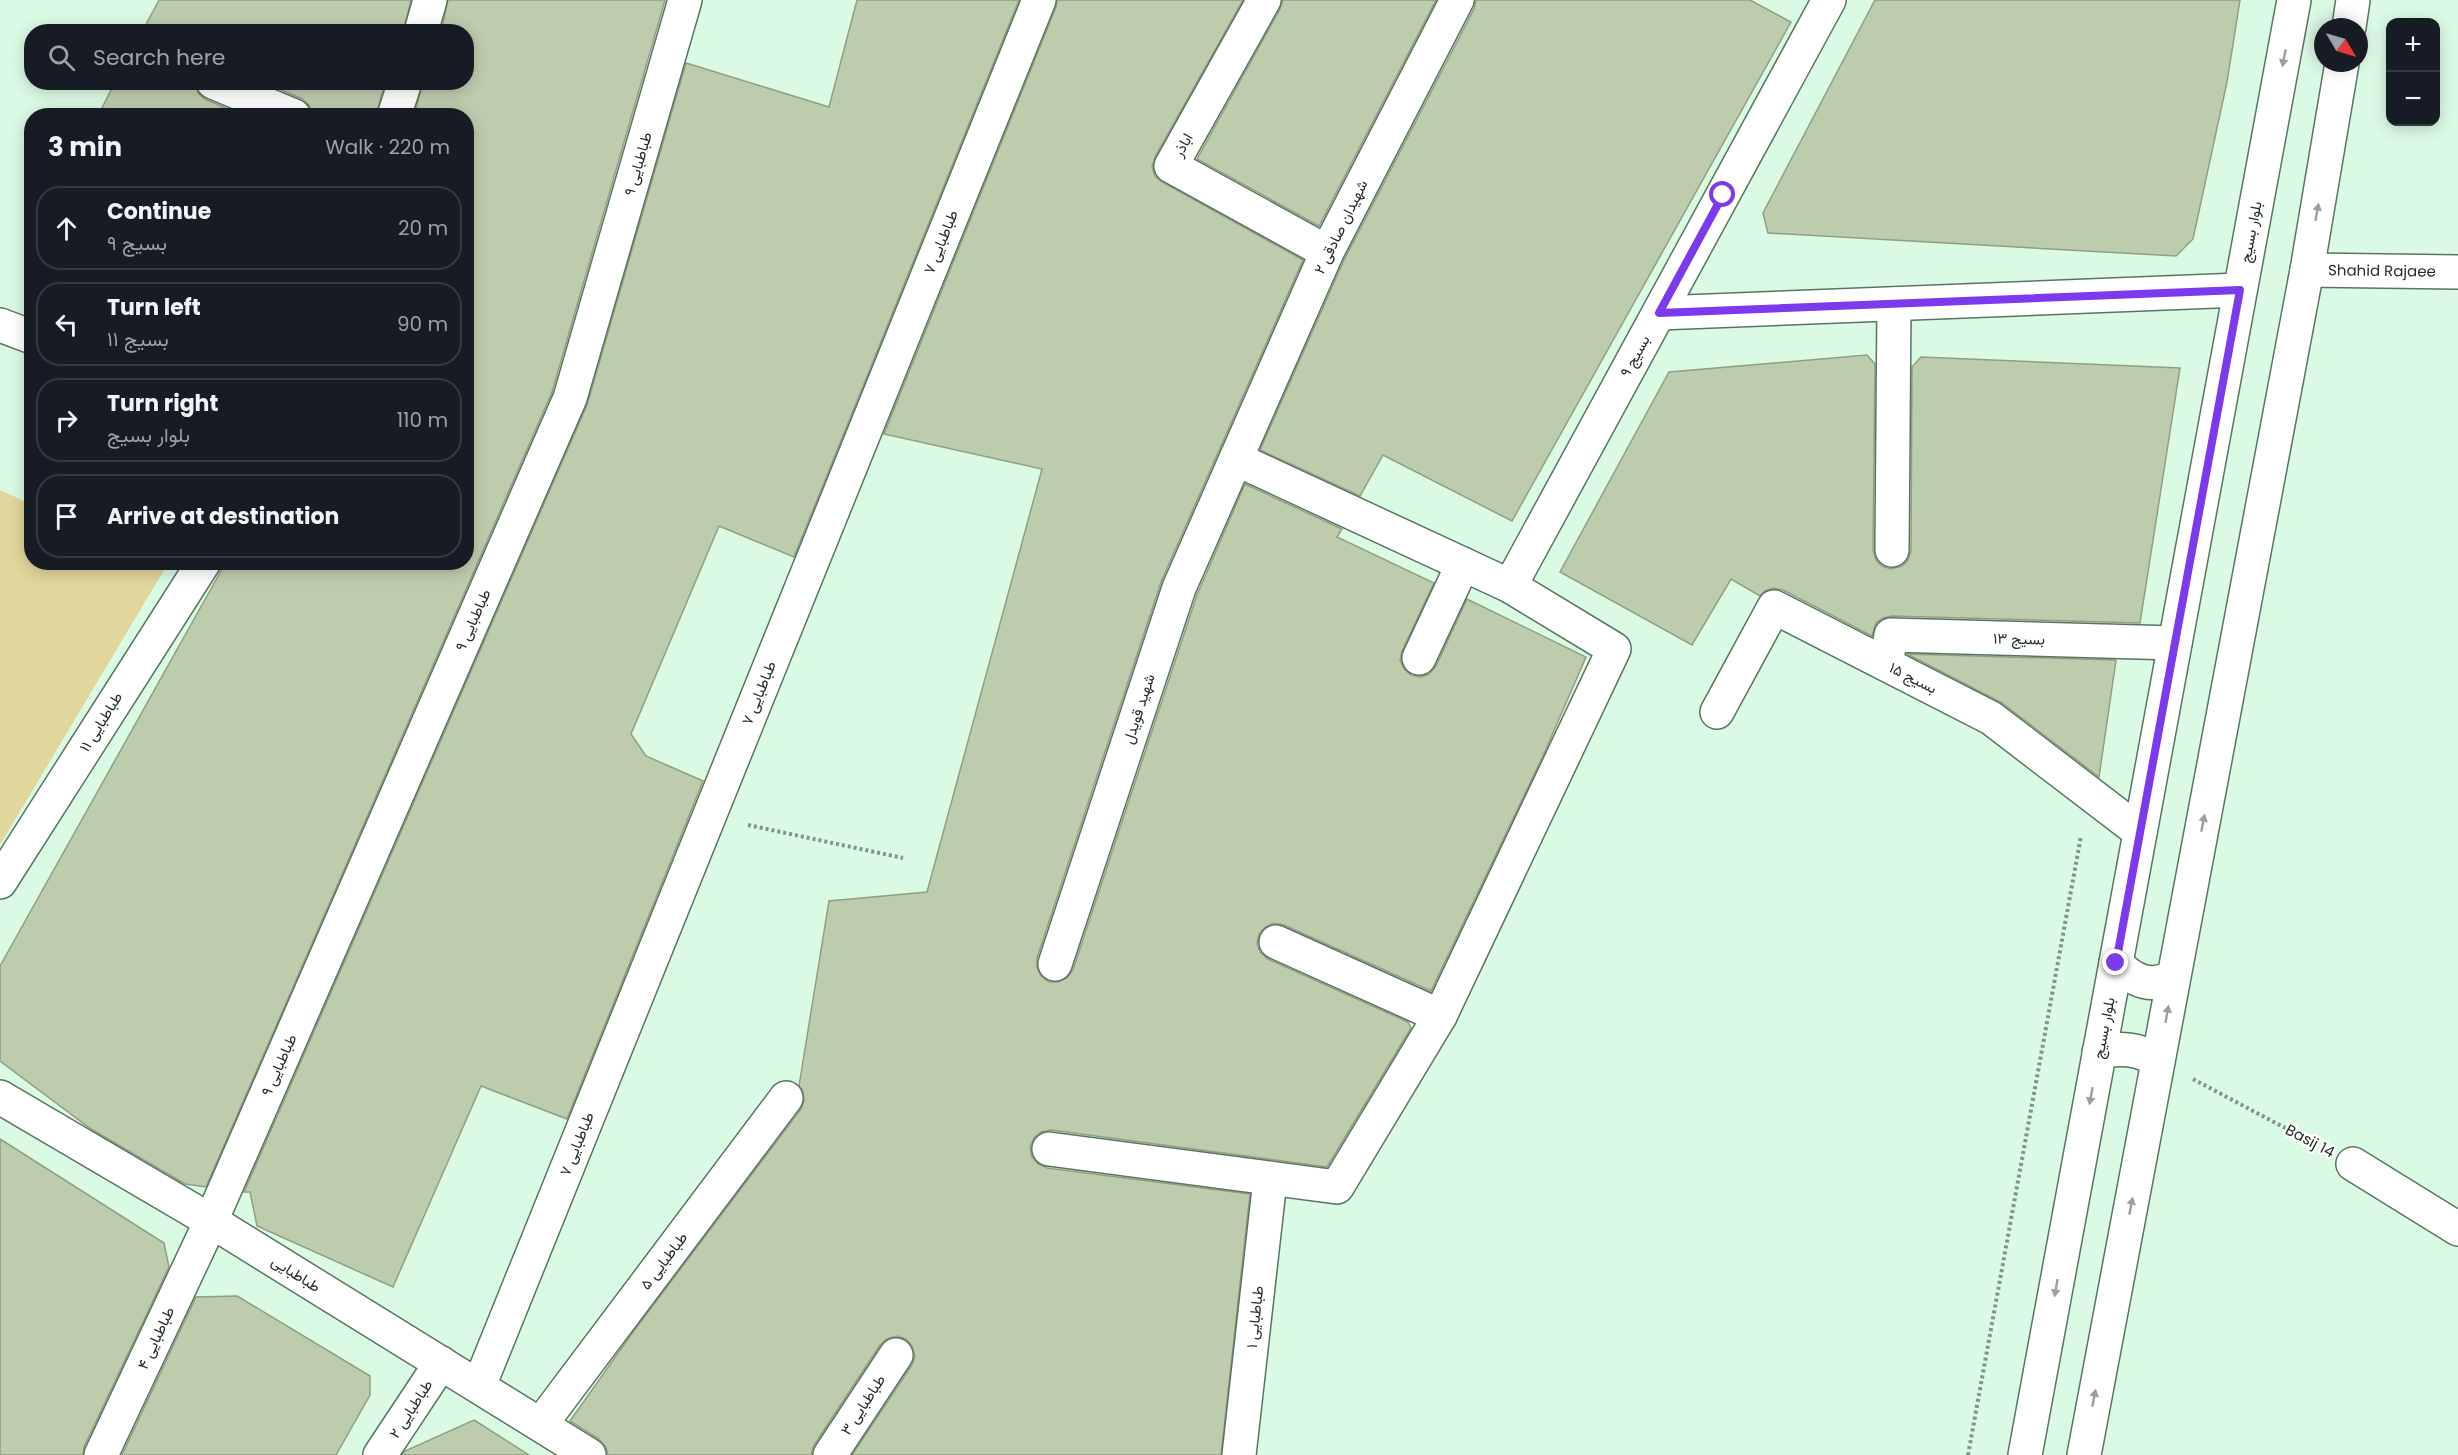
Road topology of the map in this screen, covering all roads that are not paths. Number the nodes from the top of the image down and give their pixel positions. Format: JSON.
{"nodes":[{"id":1,"x":430,"y":0,"type":"edge"},
{"id":2,"x":685,"y":0,"type":"edge"},
{"id":3,"x":1040,"y":0,"type":"edge"},
{"id":4,"x":1264,"y":0,"type":"edge"},
{"id":5,"x":1457,"y":0,"type":"edge"},
{"id":6,"x":2294,"y":0,"type":"edge"},
{"id":7,"x":2354,"y":0,"type":"edge"},
{"id":8,"x":1822,"y":2,"type":"edge"},
{"id":9,"x":2351,"y":18,"type":"edge"},
{"id":10,"x":423,"y":24,"type":"edge"},
{"id":11,"x":2340,"y":72,"type":"edge"},
{"id":12,"x":232,"y":90,"type":"edge"},
{"id":13,"x":402,"y":90,"type":"edge"},
{"id":14,"x":275,"y":108,"type":"edge"},
{"id":15,"x":397,"y":108,"type":"edge"},
{"id":16,"x":1327,"y":252,"type":"junction"},
{"id":17,"x":2307,"y":270,"type":"junction"},
{"id":18,"x":2458,"y":272,"type":"edge"},
{"id":19,"x":2240,"y":290,"type":"junction"},
{"id":20,"x":1894,"y":304,"type":"junction"},
{"id":21,"x":1659,"y":313,"type":"junction"},
{"id":22,"x":0,"y":325,"type":"edge"},
{"id":23,"x":24,"y":334,"type":"edge"},
{"id":24,"x":1236,"y":459,"type":"junction"},
{"id":25,"x":1892,"y":550,"type":"dead end"},
{"id":26,"x":1463,"y":564,"type":"junction"},
{"id":27,"x":199,"y":570,"type":"edge"},
{"id":28,"x":1510,"y":586,"type":"junction"},
{"id":29,"x":2175,"y":643,"type":"junction"},
{"id":30,"x":1419,"y":658,"type":"dead end"},
{"id":31,"x":1886,"y":664,"type":"junction"},
{"id":32,"x":1718,"y":712,"type":"dead end"},
{"id":33,"x":2140,"y":832,"type":"junction"},
{"id":34,"x":0,"y":882,"type":"edge"},
{"id":35,"x":1276,"y":942,"type":"dead end"},
{"id":36,"x":2116,"y":963,"type":"junction"},
{"id":37,"x":1055,"y":964,"type":"dead end"},
{"id":38,"x":2173,"y":977,"type":"junction"},
{"id":39,"x":1440,"y":1016,"type":"junction"},
{"id":40,"x":2100,"y":1052,"type":"junction"},
{"id":41,"x":2158,"y":1060,"type":"junction"},
{"id":42,"x":0,"y":1097,"type":"edge"},
{"id":43,"x":786,"y":1098,"type":"dead end"},
{"id":44,"x":1049,"y":1149,"type":"dead end"},
{"id":45,"x":2353,"y":1164,"type":"road end"},
{"id":46,"x":1270,"y":1180,"type":"junction"},
{"id":47,"x":211,"y":1221,"type":"junction"},
{"id":48,"x":2458,"y":1229,"type":"edge"},
{"id":49,"x":896,"y":1355,"type":"dead end"},
{"id":50,"x":441,"y":1363,"type":"junction"},
{"id":51,"x":479,"y":1386,"type":"junction"},
{"id":52,"x":541,"y":1424,"type":"junction"},
{"id":53,"x":100,"y":1455,"type":"edge"},
{"id":54,"x":380,"y":1455,"type":"edge"},
{"id":55,"x":589,"y":1455,"type":"edge"},
{"id":56,"x":830,"y":1455,"type":"edge"},
{"id":57,"x":1239,"y":1455,"type":"edge"},
{"id":58,"x":2025,"y":1455,"type":"edge"},
{"id":59,"x":2084,"y":1455,"type":"edge"}],
"edges":[{"from":1,"to":10,"type":"street"},
{"from":2,"to":47,"type":"street","name":"طباطبایی ۹"},
{"from":3,"to":51,"type":"street","name":"طباطبایی ۷"},
{"from":4,"to":16,"type":"street","name":"اباذر"},
{"from":5,"to":16,"type":"street","name":"شهیدان صادقی ۲"},
{"from":6,"to":19,"type":"street","name":"بلوار بسیج","one_way":true},
{"from":7,"to":9,"type":"street"},
{"from":8,"to":21,"type":"street","name":"بسیج ۹"},
{"from":17,"to":11,"type":"street","one_way":true},
{"from":12,"to":14,"type":"street"},
{"from":13,"to":15,"type":"street"},
{"from":16,"to":24,"type":"street","name":"شهیدان صادقی ۲"},
{"from":17,"to":18,"type":"street","name":"Shahid Rajaee"},
{"from":38,"to":17,"type":"street","one_way":true},
{"from":19,"to":20,"type":"street"},
{"from":19,"to":29,"type":"street","name":"بلوار بسیج"},
{"from":20,"to":21,"type":"street"},
{"from":20,"to":25,"type":"street"},
{"from":21,"to":28,"type":"street","name":"بسیج ۹"},
{"from":22,"to":23,"type":"street"},
{"from":24,"to":26,"type":"street"},
{"from":24,"to":37,"type":"street","name":"شهید قویدل"},
{"from":26,"to":28,"type":"street"},
{"from":26,"to":30,"type":"street"},
{"from":27,"to":34,"type":"street","name":"طباطبایی ۱۱"},
{"from":28,"to":39,"type":"street"},
{"from":29,"to":31,"type":"street","name":"بسیج ۱۳"},
{"from":29,"to":33,"type":"street","name":"بلوار بسیج"},
{"from":31,"to":32,"type":"street","name":"بسیج ۱۵"},
{"from":31,"to":33,"type":"street","name":"بسیج ۱۵"},
{"from":33,"to":36,"type":"street","name":"بلوار بسیج"},
{"from":35,"to":39,"type":"street"},
{"from":36,"to":38,"type":"street"},
{"from":36,"to":40,"type":"street","name":"بلوار بسیج"},
{"from":41,"to":38,"type":"street","one_way":true},
{"from":39,"to":46,"type":"street"},
{"from":40,"to":41,"type":"street"},
{"from":40,"to":58,"type":"street","name":"بلوار بسیج","one_way":true},
{"from":59,"to":41,"type":"street","one_way":true},
{"from":42,"to":47,"type":"street","name":"طباطبایی"},
{"from":43,"to":52,"type":"street","name":"طباطبایی ۵"},
{"from":44,"to":46,"type":"street"},
{"from":45,"to":48,"type":"street","name":"Basij 14"},
{"from":46,"to":57,"type":"street","name":"طباطبایی ۱"},
{"from":47,"to":50,"type":"street","name":"طباطبایی"},
{"from":47,"to":53,"type":"street","name":"طباطبایی ۴"},
{"from":49,"to":56,"type":"street","name":"طباطبایی ۳"},
{"from":50,"to":51,"type":"street","name":"طباطبایی"},
{"from":50,"to":54,"type":"street","name":"طباطبایی ۲"},
{"from":51,"to":52,"type":"street","name":"طباطبایی"},
{"from":52,"to":55,"type":"street","name":"طباطبایی"}]}
